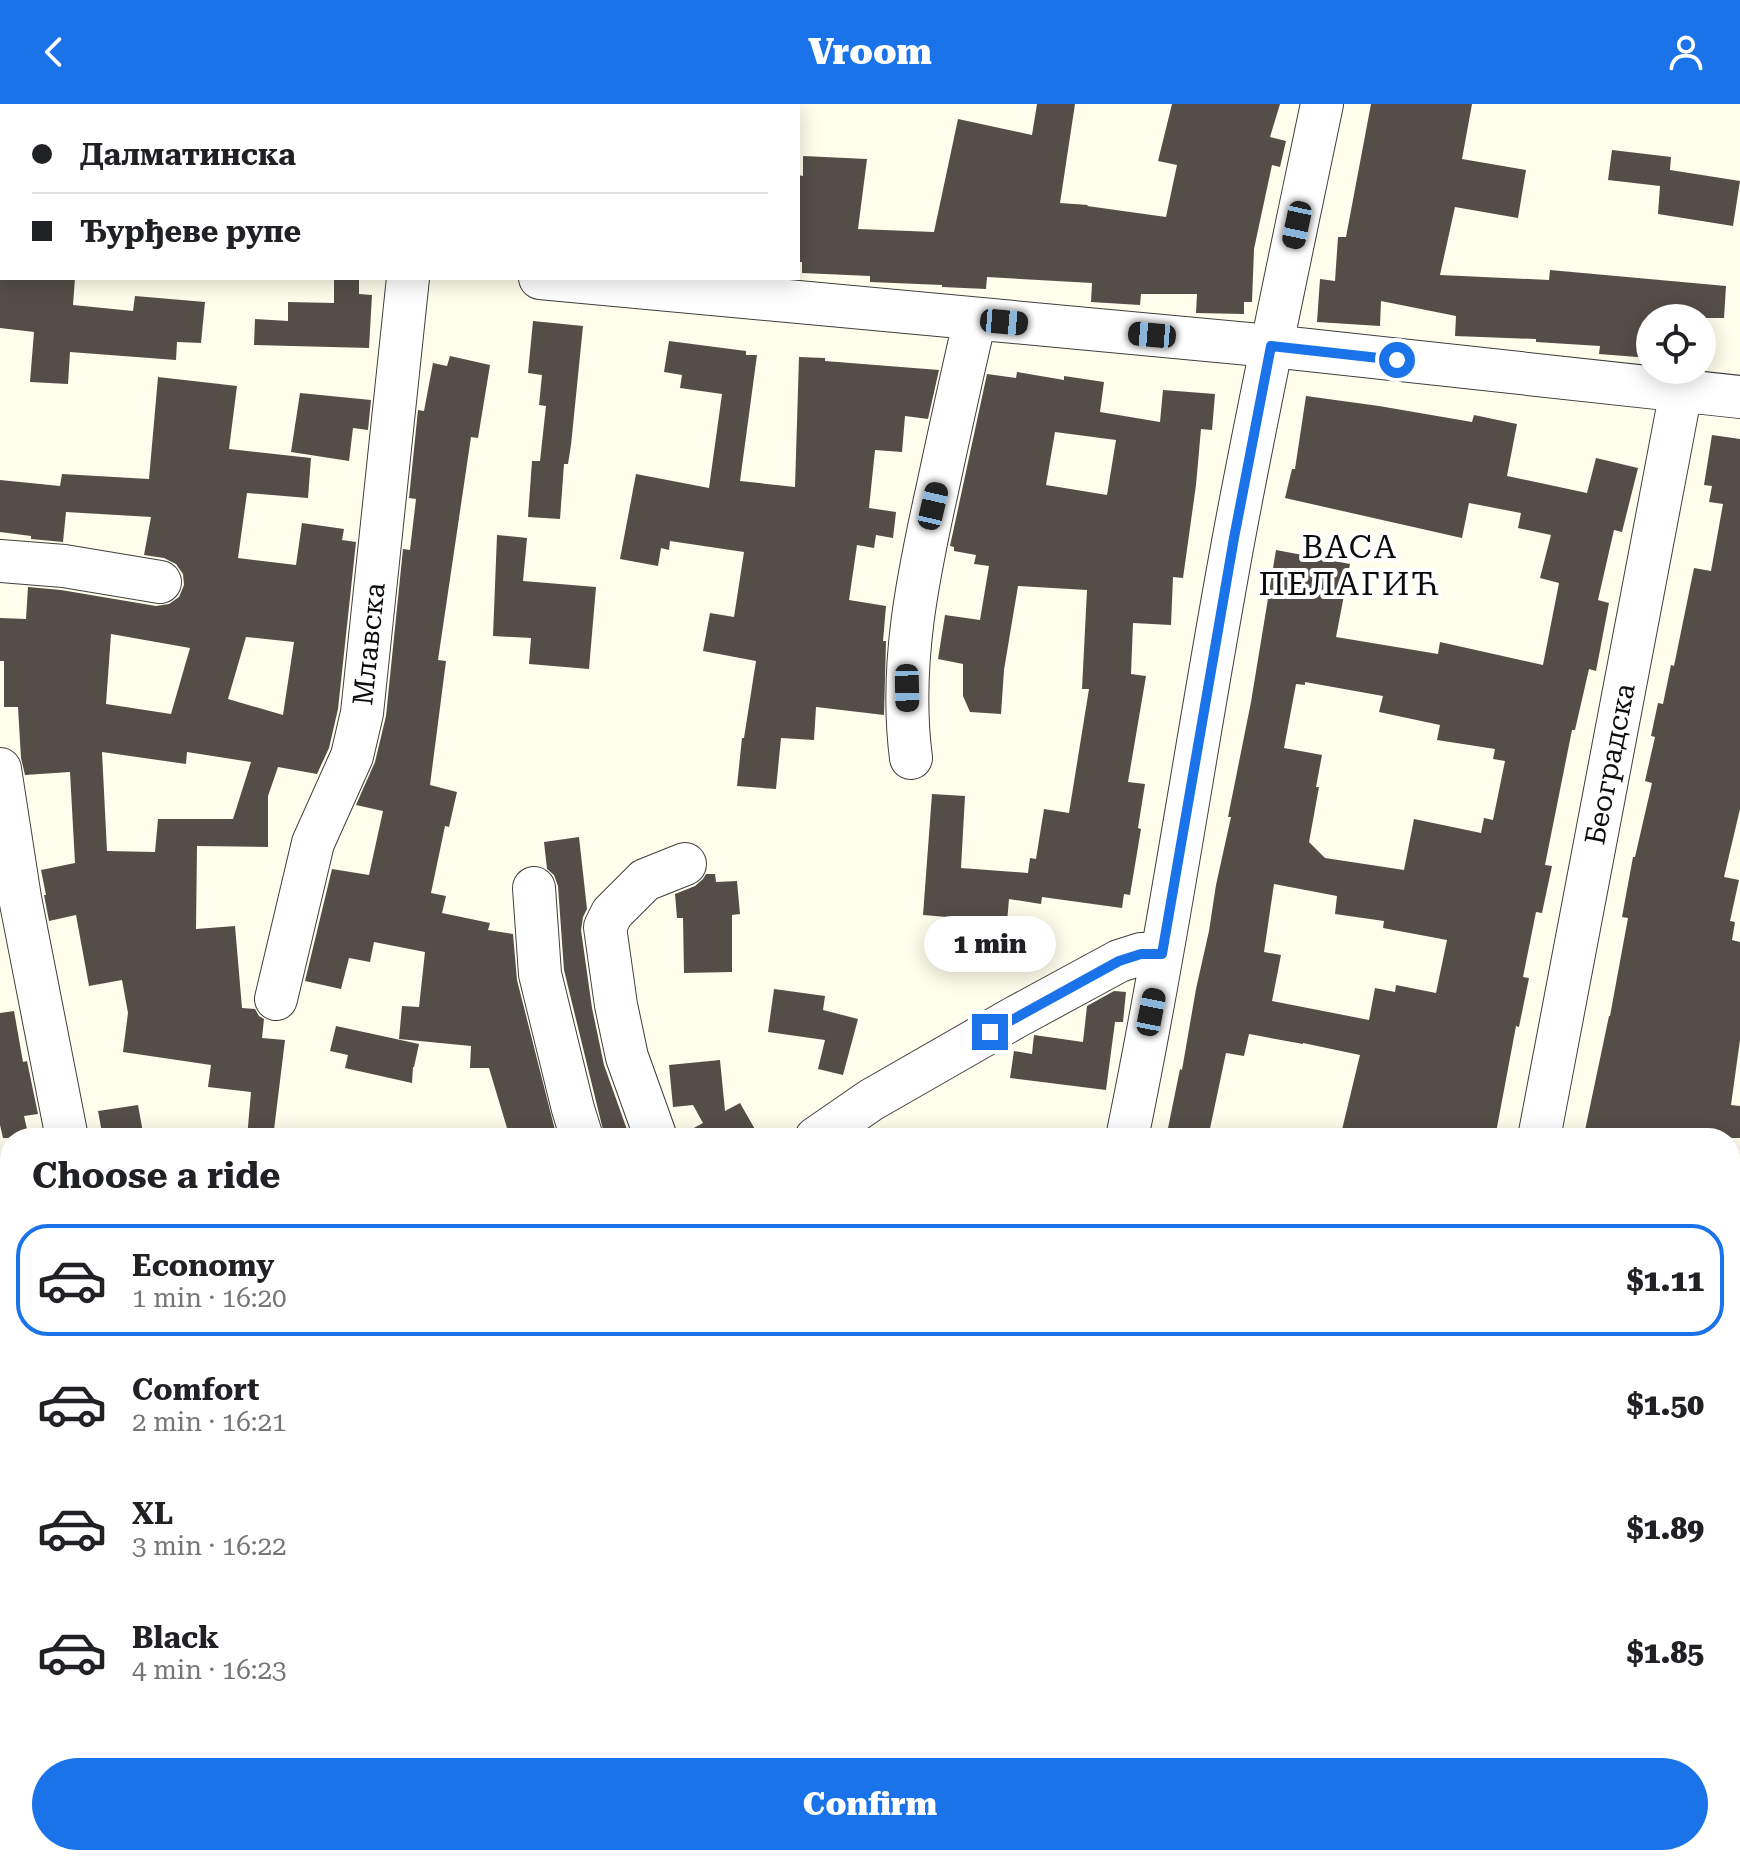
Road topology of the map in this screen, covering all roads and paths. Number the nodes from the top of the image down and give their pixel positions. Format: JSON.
{"nodes":[{"id":1,"x":1322,"y":104,"type":"edge"},
{"id":2,"x":408,"y":280,"type":"edge"},
{"id":3,"x":561,"y":280,"type":"edge"},
{"id":4,"x":975,"y":319,"type":"junction"},
{"id":5,"x":1271,"y":346,"type":"junction"},
{"id":6,"x":1681,"y":391,"type":"junction"},
{"id":7,"x":1740,"y":397,"type":"edge"},
{"id":8,"x":0,"y":561,"type":"edge"},
{"id":9,"x":160,"y":582,"type":"dead end"},
{"id":10,"x":911,"y":758,"type":"dead end"},
{"id":11,"x":0,"y":769,"type":"edge"},
{"id":12,"x":685,"y":864,"type":"dead end"},
{"id":13,"x":534,"y":888,"type":"dead end"},
{"id":14,"x":1162,"y":954,"type":"junction"},
{"id":15,"x":276,"y":999,"type":"dead end"},
{"id":16,"x":65,"y":1128,"type":"edge"},
{"id":17,"x":579,"y":1128,"type":"edge"},
{"id":18,"x":652,"y":1128,"type":"edge"},
{"id":19,"x":830,"y":1128,"type":"edge"},
{"id":20,"x":1129,"y":1128,"type":"edge"},
{"id":21,"x":1541,"y":1128,"type":"edge"}],
"edges":[{"from":1,"to":5,"type":"street"},
{"from":2,"to":15,"type":"street","name":"Млавска"},
{"from":3,"to":4,"type":"street"},
{"from":4,"to":5,"type":"street"},
{"from":4,"to":10,"type":"street"},
{"from":5,"to":6,"type":"street"},
{"from":5,"to":14,"type":"street"},
{"from":6,"to":7,"type":"street"},
{"from":6,"to":21,"type":"street","name":"Београдска"},
{"from":8,"to":9,"type":"street"},
{"from":11,"to":16,"type":"street"},
{"from":12,"to":18,"type":"street"},
{"from":13,"to":17,"type":"street"},
{"from":14,"to":19,"type":"street"},
{"from":14,"to":20,"type":"street"}]}
